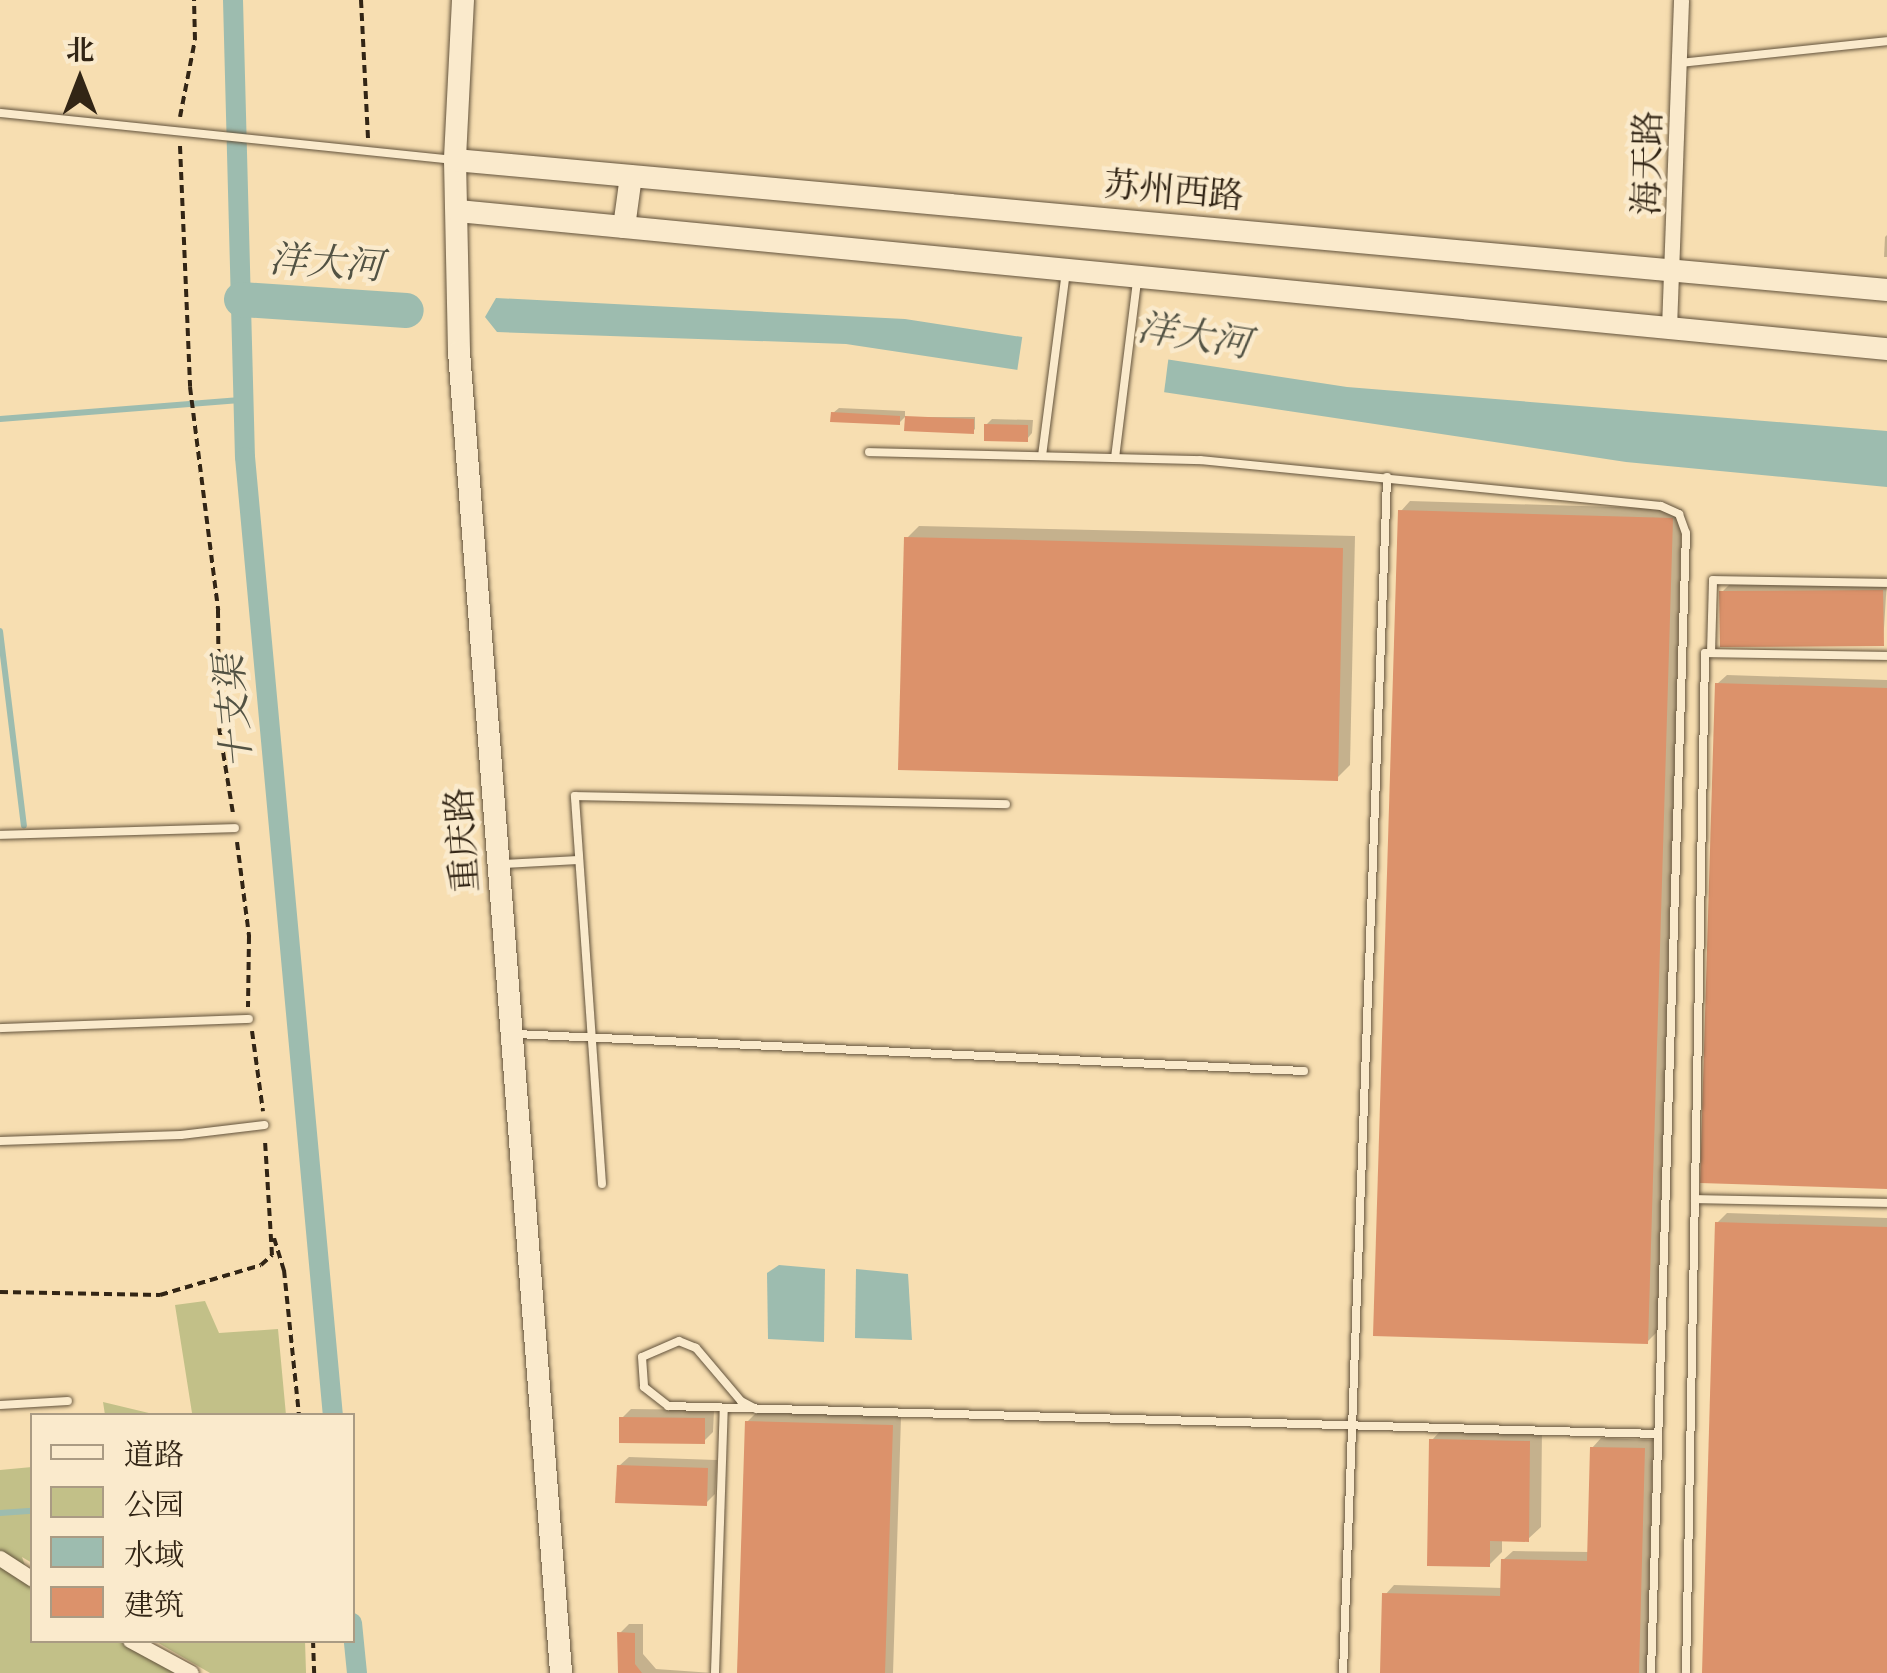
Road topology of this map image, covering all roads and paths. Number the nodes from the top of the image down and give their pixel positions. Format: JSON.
{"nodes":[{"id":1,"x":194,"y":0,"type":"edge"},
{"id":2,"x":361,"y":0,"type":"edge"},
{"id":3,"x":463,"y":0,"type":"edge"},
{"id":4,"x":1681,"y":0,"type":"edge"},
{"id":5,"x":1887,"y":42,"type":"edge"},
{"id":6,"x":1679,"y":64,"type":"junction"},
{"id":7,"x":0,"y":113,"type":"edge"},
{"id":8,"x":179,"y":132,"type":"junction"},
{"id":9,"x":369,"y":151,"type":"junction"},
{"id":10,"x":456,"y":160,"type":"junction"},
{"id":11,"x":631,"y":176,"type":"junction"},
{"id":12,"x":458,"y":211,"type":"junction"},
{"id":13,"x":624,"y":227,"type":"junction"},
{"id":14,"x":1674,"y":270,"type":"junction"},
{"id":15,"x":1066,"y":276,"type":"junction"},
{"id":16,"x":1137,"y":285,"type":"junction"},
{"id":17,"x":1887,"y":290,"type":"edge"},
{"id":18,"x":1670,"y":328,"type":"junction"},
{"id":19,"x":1887,"y":348,"type":"edge"},
{"id":20,"x":870,"y":452,"type":"dead end"},
{"id":21,"x":1042,"y":456,"type":"junction"},
{"id":22,"x":1115,"y":458,"type":"junction"},
{"id":23,"x":1387,"y":477,"type":"junction"},
{"id":24,"x":1887,"y":583,"type":"edge"},
{"id":25,"x":1711,"y":653,"type":"junction"},
{"id":26,"x":1887,"y":656,"type":"edge"},
{"id":27,"x":1006,"y":804,"type":"dead end"},
{"id":28,"x":235,"y":828,"type":"junction"},
{"id":29,"x":0,"y":834,"type":"edge"},
{"id":30,"x":579,"y":860,"type":"junction"},
{"id":31,"x":499,"y":864,"type":"junction"},
{"id":32,"x":250,"y":1019,"type":"junction"},
{"id":33,"x":0,"y":1028,"type":"edge"},
{"id":34,"x":512,"y":1034,"type":"junction"},
{"id":35,"x":592,"y":1037,"type":"junction"},
{"id":36,"x":1304,"y":1070,"type":"dead end"},
{"id":37,"x":264,"y":1125,"type":"junction"},
{"id":38,"x":0,"y":1141,"type":"edge"},
{"id":39,"x":602,"y":1184,"type":"dead end"},
{"id":40,"x":1695,"y":1199,"type":"junction"},
{"id":41,"x":1887,"y":1204,"type":"edge"},
{"id":42,"x":272,"y":1232,"type":"junction"},
{"id":43,"x":0,"y":1292,"type":"edge"},
{"id":44,"x":68,"y":1401,"type":"dead end"},
{"id":45,"x":0,"y":1405,"type":"edge"},
{"id":46,"x":724,"y":1408,"type":"junction"},
{"id":47,"x":756,"y":1408,"type":"junction"},
{"id":48,"x":299,"y":1413,"type":"edge"},
{"id":49,"x":1354,"y":1425,"type":"junction"},
{"id":50,"x":1658,"y":1434,"type":"junction"},
{"id":51,"x":0,"y":1558,"type":"edge"},
{"id":52,"x":30,"y":1578,"type":"edge"},
{"id":53,"x":136,"y":1643,"type":"edge"},
{"id":54,"x":313,"y":1643,"type":"edge"},
{"id":55,"x":191,"y":1673,"type":"edge"},
{"id":56,"x":314,"y":1673,"type":"edge"},
{"id":57,"x":561,"y":1673,"type":"edge"},
{"id":58,"x":715,"y":1673,"type":"edge"},
{"id":59,"x":1344,"y":1673,"type":"edge"},
{"id":60,"x":1651,"y":1673,"type":"edge"},
{"id":61,"x":1686,"y":1673,"type":"edge"}],
"edges":[{"from":1,"to":8,"type":"path"},
{"from":2,"to":9,"type":"path"},
{"from":3,"to":10,"type":"main road","name":"重庆路"},
{"from":4,"to":6,"type":"street","name":"海天路"},
{"from":5,"to":6,"type":"lane"},
{"from":6,"to":14,"type":"street","name":"海天路"},
{"from":7,"to":8,"type":"lane"},
{"from":8,"to":9,"type":"lane"},
{"from":8,"to":28,"type":"path"},
{"from":9,"to":10,"type":"lane"},
{"from":10,"to":11,"type":"main road","name":"苏州西路"},
{"from":10,"to":12,"type":"main road","name":"重庆路"},
{"from":11,"to":13,"type":"main road"},
{"from":11,"to":14,"type":"main road","name":"苏州西路"},
{"from":12,"to":13,"type":"main road"},
{"from":12,"to":31,"type":"main road","name":"重庆路"},
{"from":13,"to":15,"type":"main road"},
{"from":14,"to":17,"type":"main road","name":"苏州西路"},
{"from":14,"to":18,"type":"street","name":"海天路"},
{"from":15,"to":16,"type":"main road"},
{"from":15,"to":21,"type":"lane"},
{"from":16,"to":18,"type":"main road"},
{"from":16,"to":22,"type":"lane"},
{"from":18,"to":19,"type":"main road"},
{"from":20,"to":21,"type":"lane"},
{"from":21,"to":22,"type":"lane"},
{"from":22,"to":23,"type":"lane"},
{"from":23,"to":49,"type":"lane"},
{"from":23,"to":50,"type":"lane"},
{"from":24,"to":25,"type":"lane"},
{"from":25,"to":26,"type":"lane"},
{"from":25,"to":40,"type":"lane"},
{"from":27,"to":30,"type":"lane"},
{"from":28,"to":29,"type":"lane"},
{"from":28,"to":32,"type":"path"},
{"from":30,"to":31,"type":"lane"},
{"from":30,"to":35,"type":"lane"},
{"from":31,"to":34,"type":"main road","name":"重庆路"},
{"from":32,"to":33,"type":"lane"},
{"from":32,"to":37,"type":"path"},
{"from":34,"to":35,"type":"lane"},
{"from":34,"to":57,"type":"main road","name":"重庆路"},
{"from":35,"to":36,"type":"lane"},
{"from":35,"to":39,"type":"lane"},
{"from":37,"to":38,"type":"lane"},
{"from":37,"to":42,"type":"path"},
{"from":40,"to":41,"type":"lane"},
{"from":40,"to":61,"type":"lane"},
{"from":42,"to":43,"type":"path"},
{"from":42,"to":48,"type":"path"},
{"from":44,"to":45,"type":"lane"},
{"from":46,"to":47,"type":"lane"},
{"from":46,"to":47,"type":"lane"},
{"from":46,"to":58,"type":"lane"},
{"from":47,"to":49,"type":"lane"},
{"from":49,"to":50,"type":"lane"},
{"from":49,"to":59,"type":"lane"},
{"from":50,"to":60,"type":"lane"},
{"from":51,"to":52,"type":"street"},
{"from":53,"to":55,"type":"street"},
{"from":54,"to":56,"type":"path"}]}
